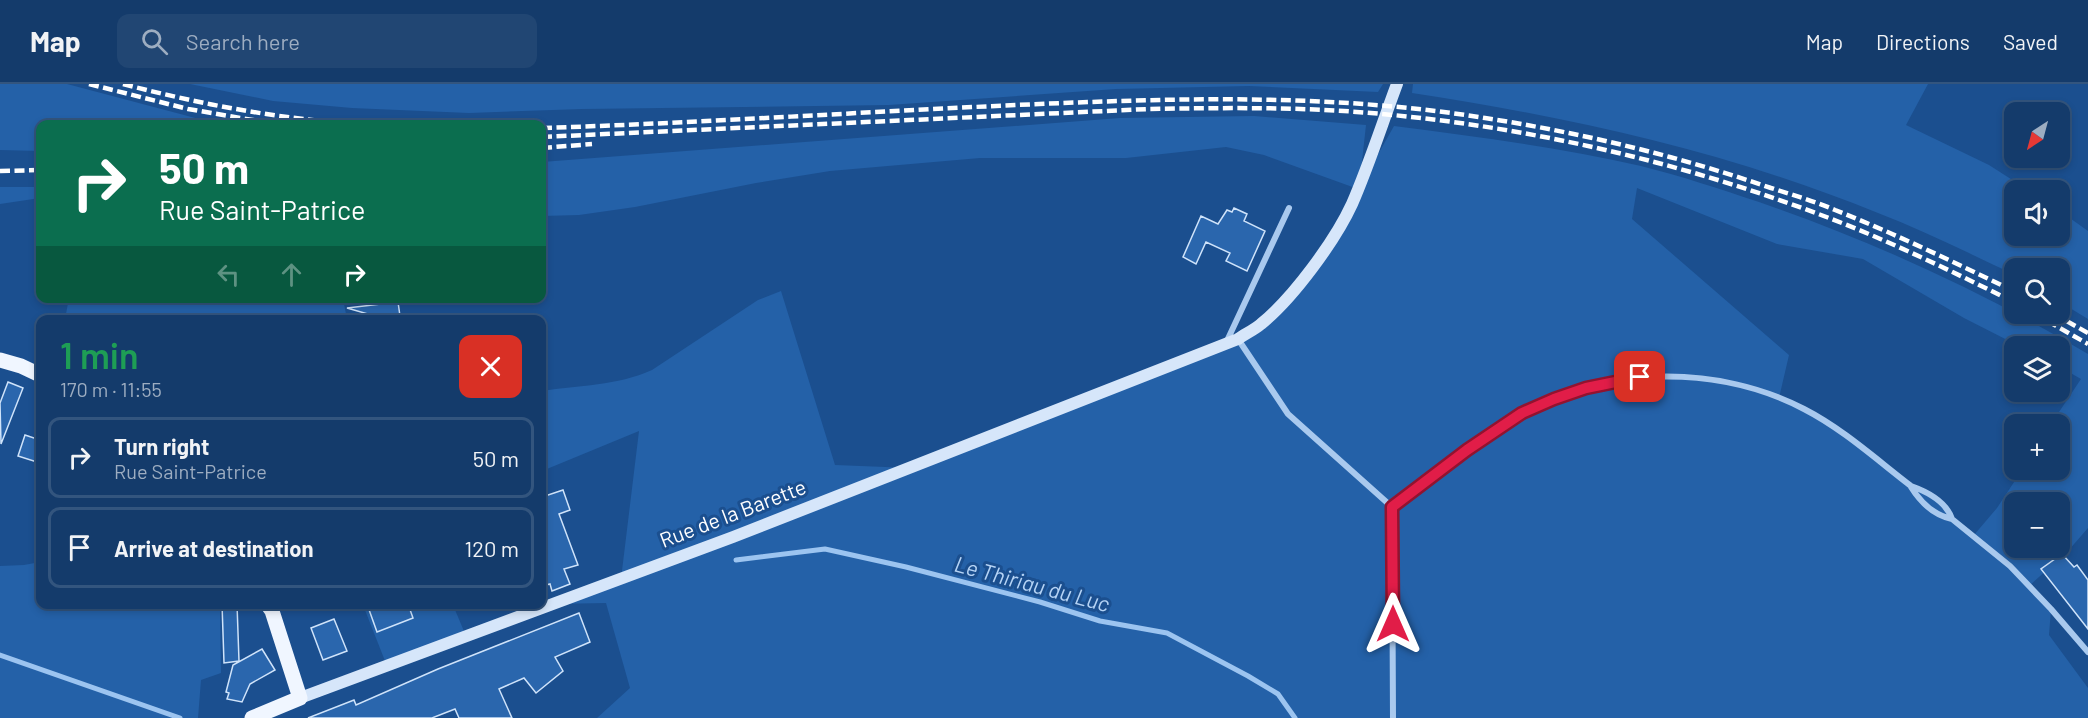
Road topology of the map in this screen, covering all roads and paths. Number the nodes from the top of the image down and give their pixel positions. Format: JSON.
{"nodes":[{"id":1,"x":1397,"y":84,"type":"edge"},
{"id":2,"x":1289,"y":208,"type":"dead end"},
{"id":3,"x":1232,"y":341,"type":"junction"},
{"id":4,"x":0,"y":360,"type":"edge"},
{"id":5,"x":36,"y":373,"type":"edge"},
{"id":6,"x":1911,"y":486,"type":"junction"},
{"id":7,"x":1392,"y":507,"type":"junction"},
{"id":8,"x":1952,"y":519,"type":"junction"},
{"id":9,"x":546,"y":607,"type":"edge"},
{"id":10,"x":271,"y":609,"type":"edge"},
{"id":11,"x":539,"y":609,"type":"edge"},
{"id":12,"x":2088,"y":652,"type":"edge"},
{"id":13,"x":300,"y":698,"type":"junction"},
{"id":14,"x":252,"y":718,"type":"edge"},
{"id":15,"x":1393,"y":718,"type":"edge"}],
"edges":[{"from":1,"to":3,"type":"street","name":"Rue de la Barette"},
{"from":2,"to":3,"type":"street"},
{"from":3,"to":7,"type":"street"},
{"from":3,"to":9,"type":"street","name":"Rue de la Barette"},
{"from":4,"to":5,"type":"main road"},
{"from":6,"to":7,"type":"street"},
{"from":6,"to":8,"type":"street"},
{"from":6,"to":8,"type":"street"},
{"from":7,"to":15,"type":"street"},
{"from":8,"to":12,"type":"street"},
{"from":10,"to":13,"type":"main road"},
{"from":11,"to":13,"type":"street","name":"Rue de la Barette"},
{"from":13,"to":14,"type":"main road","name":"Rue de la Barette"}]}
